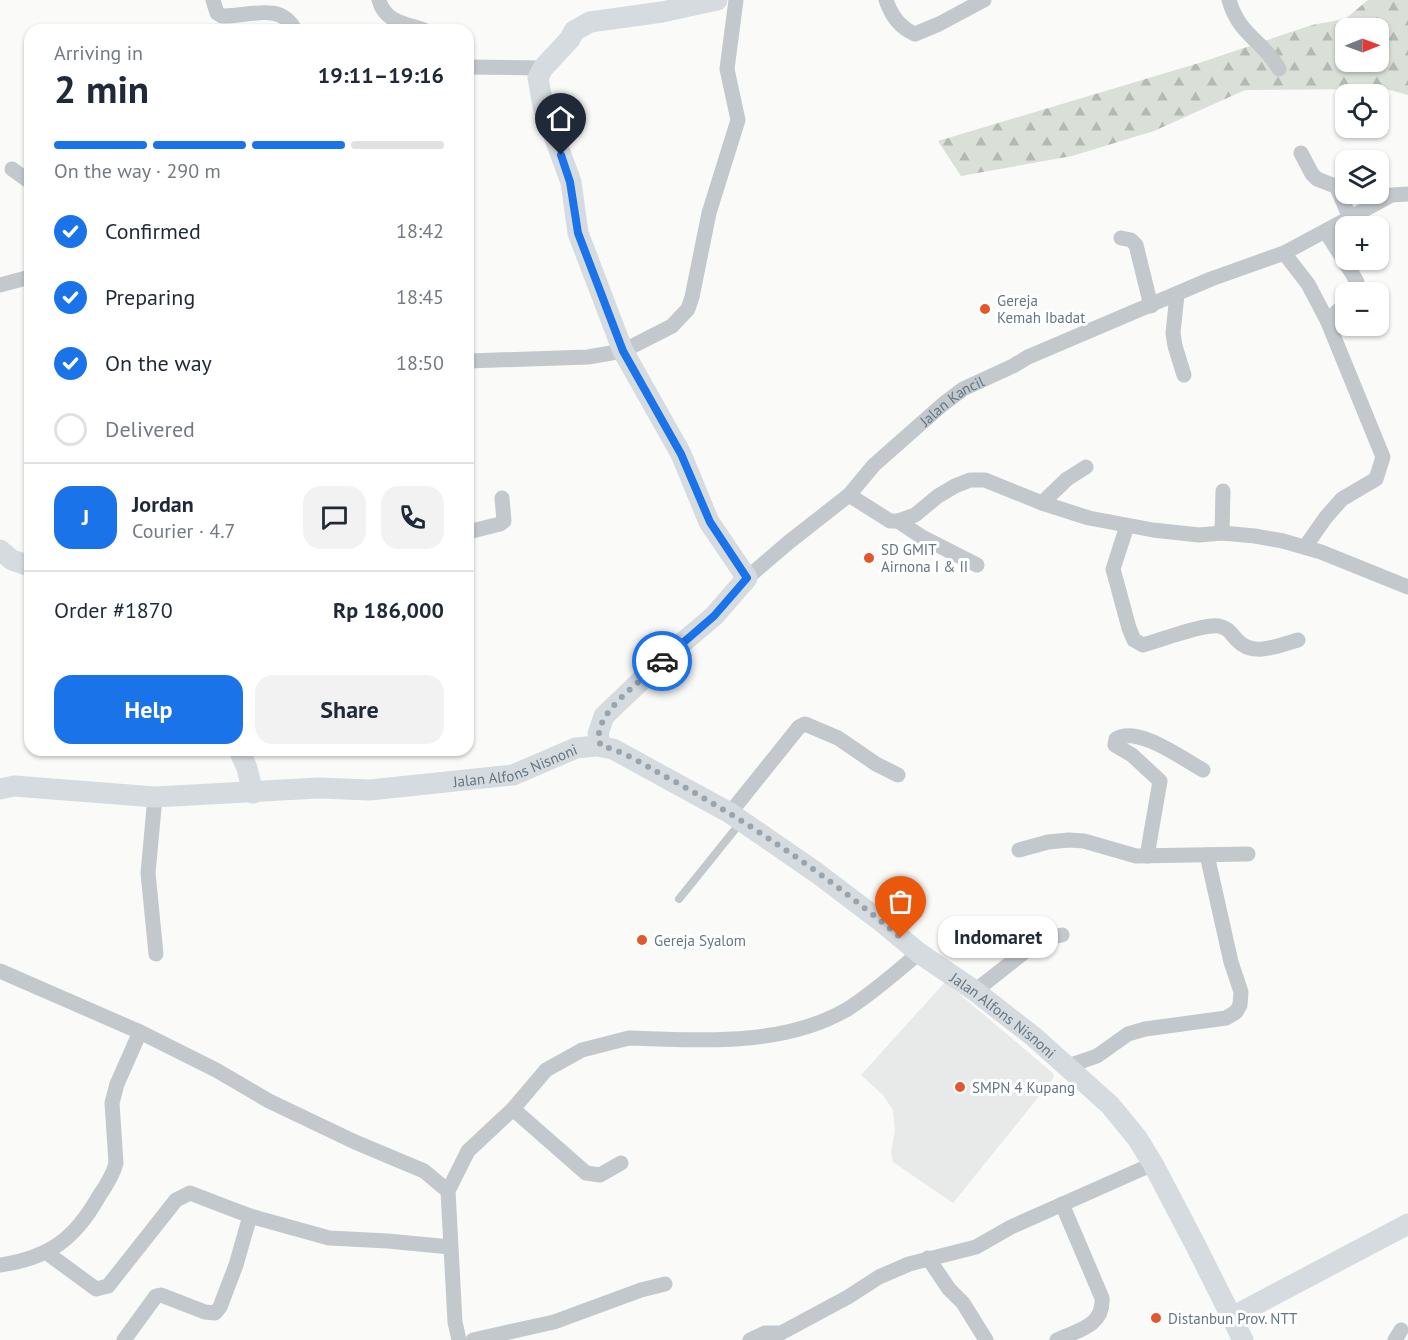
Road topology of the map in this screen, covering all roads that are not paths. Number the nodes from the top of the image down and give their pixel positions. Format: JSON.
{"nodes":[{"id":1,"x":213,"y":0,"type":"edge"},
{"id":2,"x":379,"y":0,"type":"edge"},
{"id":3,"x":717,"y":0,"type":"edge"},
{"id":4,"x":736,"y":0,"type":"edge"},
{"id":5,"x":886,"y":0,"type":"edge"},
{"id":6,"x":984,"y":0,"type":"edge"},
{"id":7,"x":1229,"y":0,"type":"edge"},
{"id":8,"x":292,"y":24,"type":"edge"},
{"id":9,"x":407,"y":24,"type":"edge"},
{"id":10,"x":474,"y":67,"type":"edge"},
{"id":11,"x":543,"y":68,"type":"junction"},
{"id":12,"x":1279,"y":69,"type":"dead end"},
{"id":13,"x":1301,"y":153,"type":"dead end"},
{"id":14,"x":12,"y":169,"type":"dead end"},
{"id":15,"x":24,"y":178,"type":"edge"},
{"id":16,"x":1408,"y":194,"type":"edge"},
{"id":17,"x":1349,"y":216,"type":"edge"},
{"id":18,"x":1354,"y":216,"type":"edge"},
{"id":19,"x":1335,"y":227,"type":"edge"},
{"id":20,"x":1326,"y":232,"type":"junction"},
{"id":21,"x":1121,"y":238,"type":"dead end"},
{"id":22,"x":1284,"y":253,"type":"junction"},
{"id":23,"x":24,"y":279,"type":"edge"},
{"id":24,"x":1357,"y":282,"type":"edge"},
{"id":25,"x":0,"y":285,"type":"edge"},
{"id":26,"x":1177,"y":295,"type":"junction"},
{"id":27,"x":1151,"y":306,"type":"junction"},
{"id":28,"x":1335,"y":313,"type":"edge"},
{"id":29,"x":1327,"y":320,"type":"junction"},
{"id":30,"x":623,"y":351,"type":"junction"},
{"id":31,"x":474,"y":361,"type":"edge"},
{"id":32,"x":1184,"y":375,"type":"dead end"},
{"id":33,"x":1086,"y":467,"type":"dead end"},
{"id":34,"x":1223,"y":491,"type":"dead end"},
{"id":35,"x":849,"y":495,"type":"junction"},
{"id":36,"x":502,"y":498,"type":"dead end"},
{"id":37,"x":1042,"y":503,"type":"junction"},
{"id":38,"x":898,"y":521,"type":"junction"},
{"id":39,"x":1127,"y":526,"type":"junction"},
{"id":40,"x":474,"y":530,"type":"edge"},
{"id":41,"x":1222,"y":533,"type":"junction"},
{"id":42,"x":1305,"y":547,"type":"junction"},
{"id":43,"x":0,"y":550,"type":"edge"},
{"id":44,"x":24,"y":564,"type":"edge"},
{"id":45,"x":977,"y":565,"type":"dead end"},
{"id":46,"x":747,"y":578,"type":"junction"},
{"id":47,"x":1408,"y":587,"type":"edge"},
{"id":48,"x":1298,"y":640,"type":"dead end"},
{"id":49,"x":601,"y":746,"type":"junction"},
{"id":50,"x":242,"y":756,"type":"edge"},
{"id":51,"x":1203,"y":770,"type":"dead end"},
{"id":52,"x":898,"y":775,"type":"dead end"},
{"id":53,"x":0,"y":789,"type":"edge"},
{"id":54,"x":253,"y":793,"type":"junction"},
{"id":55,"x":155,"y":797,"type":"junction"},
{"id":56,"x":736,"y":817,"type":"junction"},
{"id":57,"x":1019,"y":850,"type":"dead end"},
{"id":58,"x":1248,"y":854,"type":"dead end"},
{"id":59,"x":1208,"y":855,"type":"junction"},
{"id":60,"x":1147,"y":856,"type":"junction"},
{"id":61,"x":679,"y":899,"type":"dead end"},
{"id":62,"x":1062,"y":936,"type":"dead end"},
{"id":63,"x":918,"y":953,"type":"junction"},
{"id":64,"x":156,"y":954,"type":"dead end"},
{"id":65,"x":0,"y":972,"type":"edge"},
{"id":66,"x":975,"y":991,"type":"junction"},
{"id":67,"x":140,"y":1032,"type":"junction"},
{"id":68,"x":1065,"y":1067,"type":"junction"},
{"id":69,"x":513,"y":1109,"type":"junction"},
{"id":70,"x":621,"y":1163,"type":"dead end"},
{"id":71,"x":1153,"y":1164,"type":"junction"},
{"id":72,"x":448,"y":1191,"type":"junction"},
{"id":73,"x":1062,"y":1204,"type":"junction"},
{"id":74,"x":250,"y":1216,"type":"junction"},
{"id":75,"x":1408,"y":1224,"type":"edge"},
{"id":76,"x":450,"y":1247,"type":"junction"},
{"id":77,"x":47,"y":1253,"type":"junction"},
{"id":78,"x":928,"y":1258,"type":"junction"},
{"id":79,"x":0,"y":1265,"type":"edge"},
{"id":80,"x":665,"y":1284,"type":"dead end"},
{"id":81,"x":1233,"y":1317,"type":"junction"},
{"id":82,"x":124,"y":1340,"type":"edge"},
{"id":83,"x":459,"y":1340,"type":"edge"},
{"id":84,"x":473,"y":1340,"type":"edge"},
{"id":85,"x":750,"y":1340,"type":"edge"},
{"id":86,"x":986,"y":1340,"type":"edge"},
{"id":87,"x":1058,"y":1340,"type":"edge"},
{"id":88,"x":1243,"y":1340,"type":"edge"}],
"edges":[{"from":1,"to":8,"type":"street"},
{"from":2,"to":9,"type":"street"},
{"from":3,"to":11,"type":"main road"},
{"from":4,"to":30,"type":"street"},
{"from":5,"to":6,"type":"street"},
{"from":7,"to":12,"type":"street"},
{"from":10,"to":11,"type":"street"},
{"from":11,"to":30,"type":"main road"},
{"from":13,"to":17,"type":"street"},
{"from":14,"to":15,"type":"street"},
{"from":16,"to":18,"type":"street","name":"Jalan Kancil"},
{"from":19,"to":20,"type":"street","name":"Jalan Kancil"},
{"from":20,"to":22,"type":"street","name":"Jalan Kancil"},
{"from":20,"to":24,"type":"street"},
{"from":21,"to":27,"type":"street"},
{"from":22,"to":26,"type":"street","name":"Jalan Kancil"},
{"from":22,"to":29,"type":"street"},
{"from":23,"to":25,"type":"street"},
{"from":26,"to":27,"type":"street","name":"Jalan Kancil"},
{"from":26,"to":32,"type":"street"},
{"from":27,"to":35,"type":"street","name":"Jalan Kancil"},
{"from":28,"to":29,"type":"street"},
{"from":29,"to":42,"type":"street"},
{"from":30,"to":31,"type":"street"},
{"from":30,"to":46,"type":"main road"},
{"from":33,"to":37,"type":"street"},
{"from":34,"to":41,"type":"street"},
{"from":35,"to":38,"type":"street"},
{"from":35,"to":46,"type":"street","name":"Jalan Kancil"},
{"from":36,"to":40,"type":"street"},
{"from":37,"to":38,"type":"street"},
{"from":37,"to":39,"type":"street"},
{"from":38,"to":45,"type":"street"},
{"from":39,"to":41,"type":"street"},
{"from":39,"to":48,"type":"street"},
{"from":41,"to":42,"type":"street"},
{"from":42,"to":47,"type":"street"},
{"from":43,"to":44,"type":"main road"},
{"from":46,"to":49,"type":"main road","name":"Jalan Kancil"},
{"from":49,"to":54,"type":"main road","name":"Jalan Alfons Nisnoni"},
{"from":49,"to":56,"type":"main road","name":"Jalan Alfons Nisnoni"},
{"from":50,"to":54,"type":"main road"},
{"from":51,"to":60,"type":"street"},
{"from":52,"to":56,"type":"street"},
{"from":53,"to":55,"type":"main road","name":"Jalan Alfons Nisnoni"},
{"from":54,"to":55,"type":"main road","name":"Jalan Alfons Nisnoni"},
{"from":55,"to":64,"type":"street"},
{"from":56,"to":61,"type":"lane"},
{"from":56,"to":63,"type":"main road","name":"Jalan Alfons Nisnoni"},
{"from":57,"to":60,"type":"street"},
{"from":58,"to":59,"type":"street"},
{"from":59,"to":60,"type":"street"},
{"from":59,"to":68,"type":"street"},
{"from":62,"to":66,"type":"street"},
{"from":63,"to":66,"type":"main road","name":"Jalan Alfons Nisnoni"},
{"from":63,"to":69,"type":"street"},
{"from":65,"to":67,"type":"street"},
{"from":66,"to":68,"type":"main road","name":"Jalan Alfons Nisnoni"},
{"from":67,"to":72,"type":"street"},
{"from":67,"to":77,"type":"street"},
{"from":68,"to":71,"type":"main road","name":"Jalan Alfons Nisnoni"},
{"from":69,"to":70,"type":"street"},
{"from":69,"to":72,"type":"street"},
{"from":71,"to":73,"type":"street"},
{"from":71,"to":81,"type":"main road","name":"Jalan Alfons Nisnoni"},
{"from":72,"to":76,"type":"street"},
{"from":73,"to":78,"type":"street"},
{"from":73,"to":87,"type":"street"},
{"from":74,"to":76,"type":"street"},
{"from":74,"to":77,"type":"street"},
{"from":74,"to":82,"type":"street"},
{"from":75,"to":81,"type":"main road"},
{"from":76,"to":83,"type":"street"},
{"from":77,"to":79,"type":"street"},
{"from":78,"to":85,"type":"street"},
{"from":78,"to":86,"type":"street"},
{"from":80,"to":84,"type":"street"},
{"from":81,"to":88,"type":"main road","name":"Jalan Alfons Nisnoni"}]}
